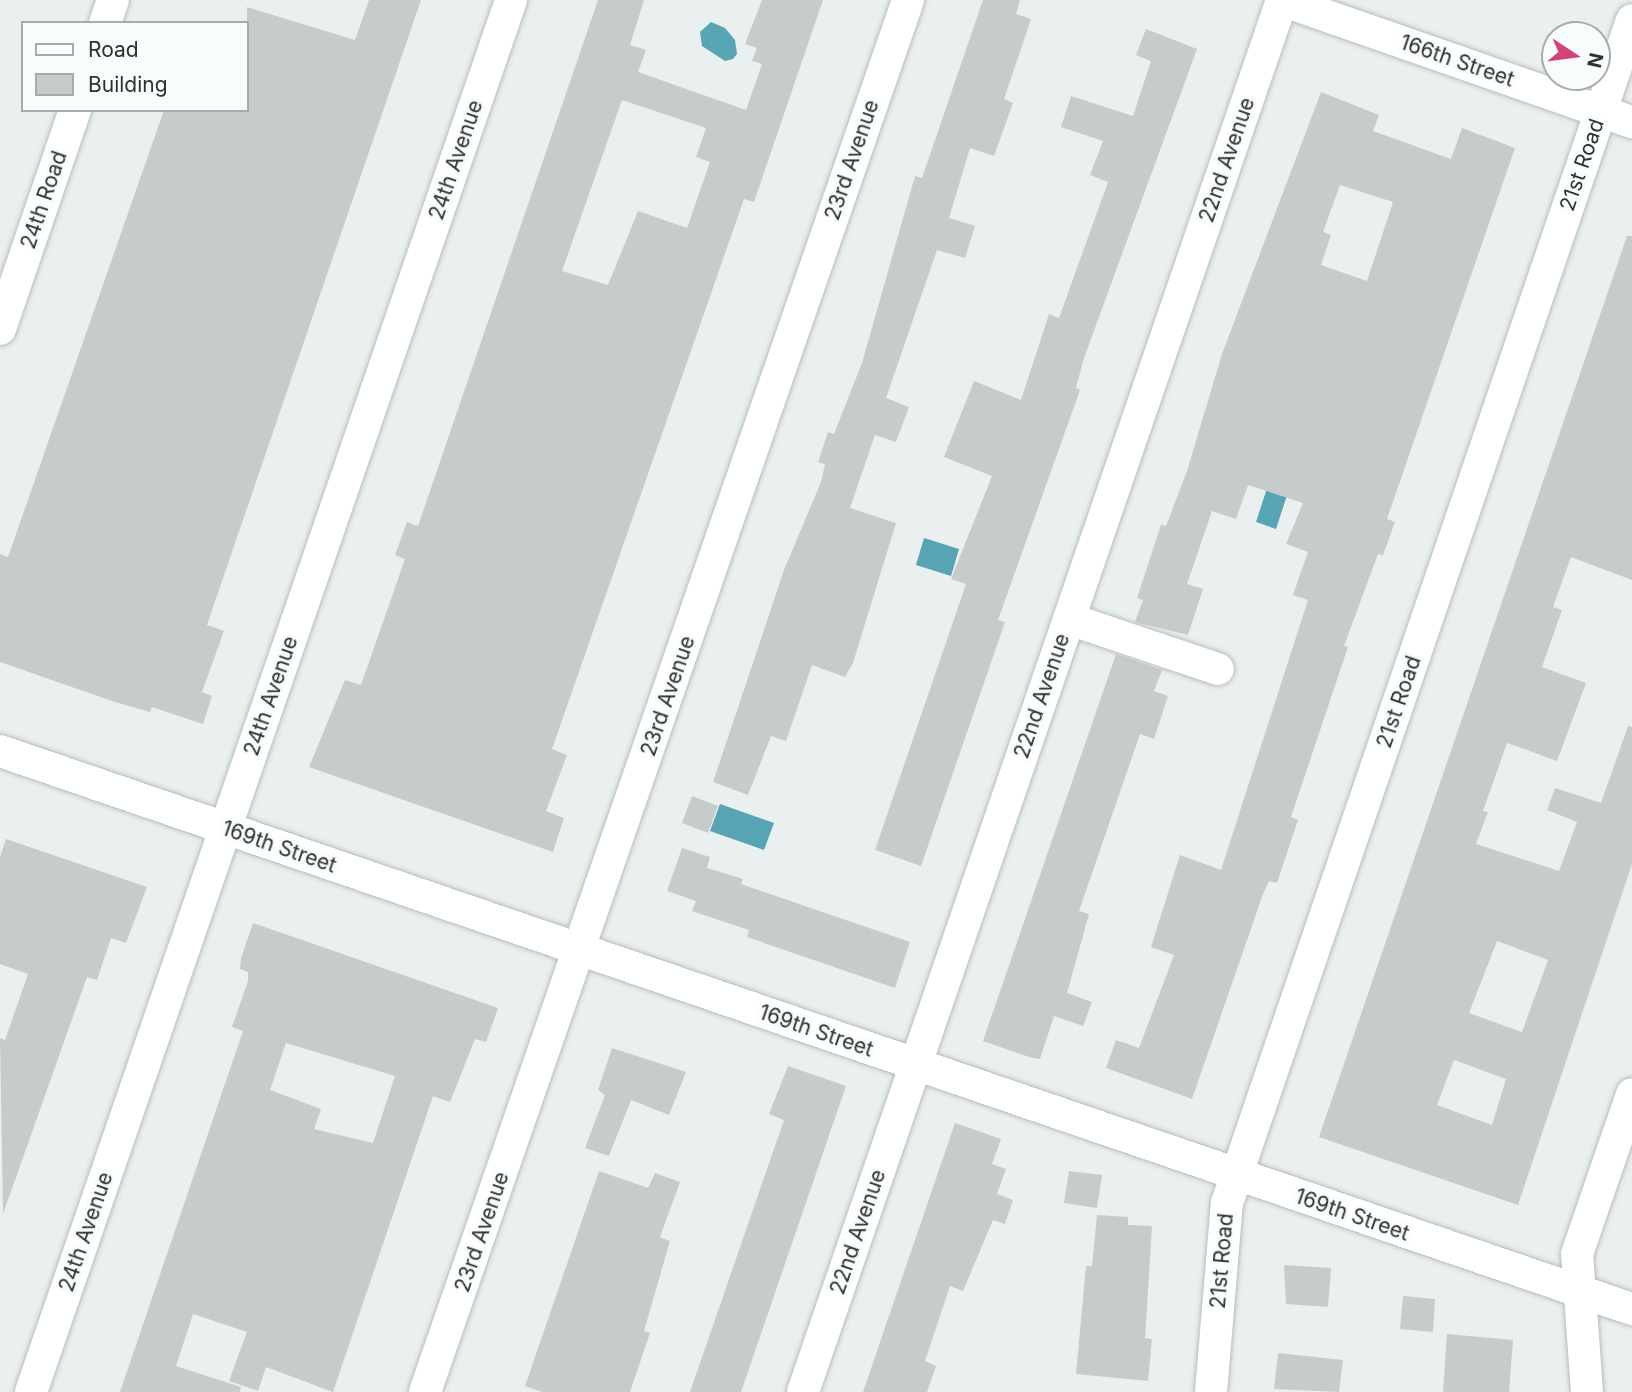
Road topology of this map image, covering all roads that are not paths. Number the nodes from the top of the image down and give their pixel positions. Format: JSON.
{"nodes":[{"id":1,"x":113,"y":0,"type":"edge"},
{"id":2,"x":511,"y":0,"type":"edge"},
{"id":3,"x":908,"y":0,"type":"edge"},
{"id":4,"x":1282,"y":0,"type":"edge"},
{"id":5,"x":1632,"y":20,"type":"edge"},
{"id":6,"x":106,"y":21,"type":"edge"},
{"id":7,"x":1601,"y":111,"type":"junction"},
{"id":8,"x":74,"y":112,"type":"edge"},
{"id":9,"x":1632,"y":122,"type":"edge"},
{"id":10,"x":0,"y":329,"type":"edge"},
{"id":11,"x":1069,"y":619,"type":"junction"},
{"id":12,"x":1218,"y":669,"type":"dead end"},
{"id":13,"x":0,"y":751,"type":"edge"},
{"id":14,"x":226,"y":828,"type":"junction"},
{"id":15,"x":580,"y":950,"type":"junction"},
{"id":16,"x":915,"y":1065,"type":"junction"},
{"id":17,"x":1632,"y":1094,"type":"edge"},
{"id":18,"x":1237,"y":1176,"type":"junction"},
{"id":19,"x":1580,"y":1292,"type":"junction"},
{"id":20,"x":1632,"y":1309,"type":"edge"},
{"id":21,"x":31,"y":1392,"type":"edge"},
{"id":22,"x":425,"y":1392,"type":"edge"},
{"id":23,"x":803,"y":1392,"type":"edge"},
{"id":24,"x":1211,"y":1392,"type":"edge"},
{"id":25,"x":1587,"y":1392,"type":"edge"}],
"edges":[{"from":1,"to":6,"type":"street"},
{"from":2,"to":14,"type":"street","name":"24th Avenue"},
{"from":3,"to":15,"type":"street","name":"23rd Avenue"},
{"from":4,"to":7,"type":"street","name":"166th Street"},
{"from":4,"to":11,"type":"street","name":"22nd Avenue"},
{"from":5,"to":7,"type":"street","name":"21st Road"},
{"from":7,"to":9,"type":"street","name":"166th Street"},
{"from":7,"to":18,"type":"street","name":"21st Road"},
{"from":8,"to":10,"type":"street","name":"24th Road"},
{"from":11,"to":12,"type":"street"},
{"from":11,"to":16,"type":"street","name":"22nd Avenue"},
{"from":13,"to":14,"type":"street","name":"169th Street"},
{"from":14,"to":15,"type":"street","name":"169th Street"},
{"from":14,"to":21,"type":"street","name":"24th Avenue"},
{"from":15,"to":16,"type":"street","name":"169th Street"},
{"from":15,"to":22,"type":"street","name":"23rd Avenue"},
{"from":16,"to":18,"type":"street","name":"169th Street"},
{"from":16,"to":23,"type":"street","name":"22nd Avenue"},
{"from":17,"to":19,"type":"street"},
{"from":18,"to":19,"type":"street","name":"169th Street"},
{"from":18,"to":24,"type":"street","name":"21st Road"},
{"from":19,"to":20,"type":"street","name":"169th Street"},
{"from":19,"to":25,"type":"street"}]}
